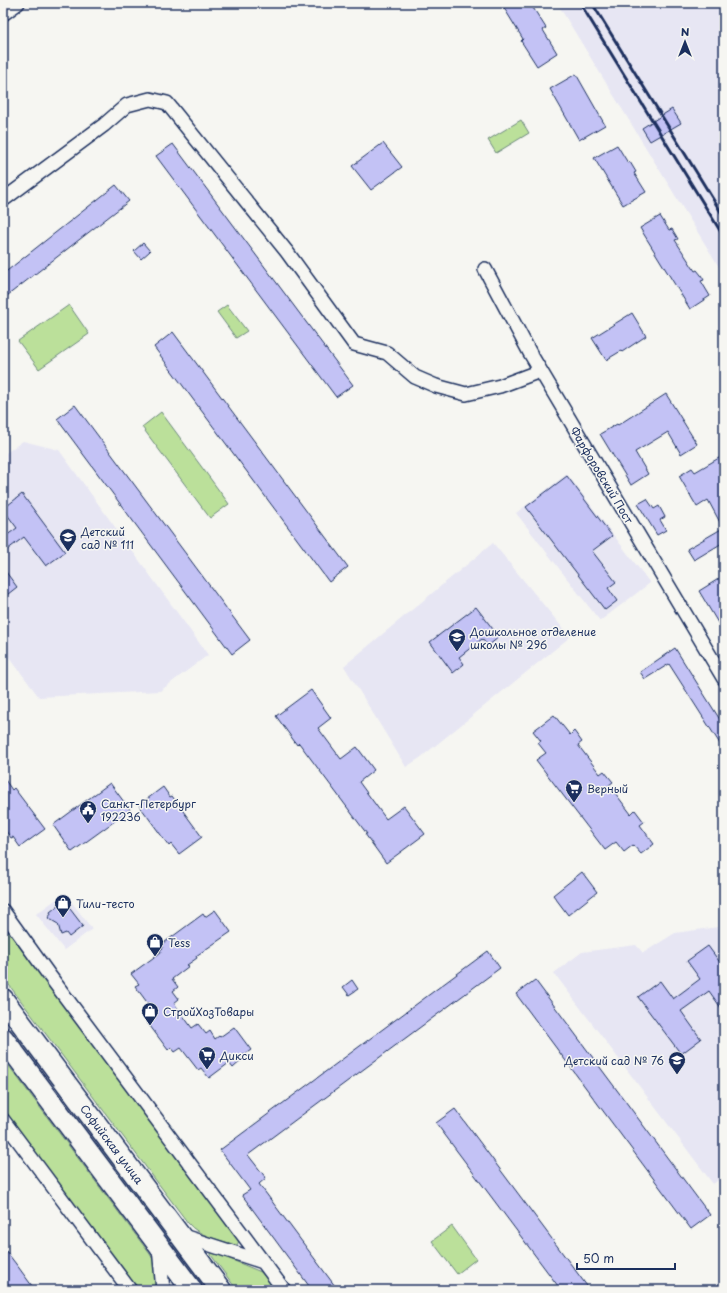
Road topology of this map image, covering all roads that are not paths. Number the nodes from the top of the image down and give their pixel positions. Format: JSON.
{"nodes":[{"id":1,"x":18,"y":3,"type":"edge"},
{"id":2,"x":3,"y":14,"type":"edge"},
{"id":3,"x":3,"y":200,"type":"edge"},
{"id":4,"x":485,"y":270,"type":"dead end"},
{"id":5,"x":540,"y":371,"type":"junction"},
{"id":6,"x":724,"y":679,"type":"edge"},
{"id":7,"x":3,"y":911,"type":"edge"},
{"id":8,"x":3,"y":999,"type":"edge"},
{"id":9,"x":3,"y":1038,"type":"edge"},
{"id":10,"x":3,"y":1120,"type":"edge"},
{"id":11,"x":105,"y":1135,"type":"junction"},
{"id":12,"x":86,"y":1149,"type":"junction"},
{"id":13,"x":180,"y":1235,"type":"junction"},
{"id":14,"x":159,"y":1246,"type":"junction"},
{"id":15,"x":264,"y":1262,"type":"junction"},
{"id":16,"x":130,"y":1290,"type":"edge"},
{"id":17,"x":163,"y":1290,"type":"edge"},
{"id":18,"x":192,"y":1290,"type":"edge"},
{"id":19,"x":221,"y":1290,"type":"edge"},
{"id":20,"x":284,"y":1290,"type":"edge"}],
"edges":[{"from":1,"to":2,"type":"street"},
{"from":3,"to":5,"type":"street"},
{"from":4,"to":5,"type":"street","name":"Фарфоровский Пост"},
{"from":5,"to":6,"type":"street","name":"Фарфоровский Пост"},
{"from":7,"to":15,"type":"street"},
{"from":8,"to":11,"type":"main road","name":"Софийская улица"},
{"from":9,"to":12,"type":"main road"},
{"from":10,"to":16,"type":"street"},
{"from":11,"to":12,"type":"main road"},
{"from":11,"to":13,"type":"main road","name":"Софийская улица"},
{"from":12,"to":14,"type":"main road"},
{"from":13,"to":15,"type":"street"},
{"from":13,"to":19,"type":"main road","name":"Софийская улица"},
{"from":14,"to":17,"type":"street"},
{"from":14,"to":18,"type":"main road"},
{"from":15,"to":20,"type":"street"}]}
